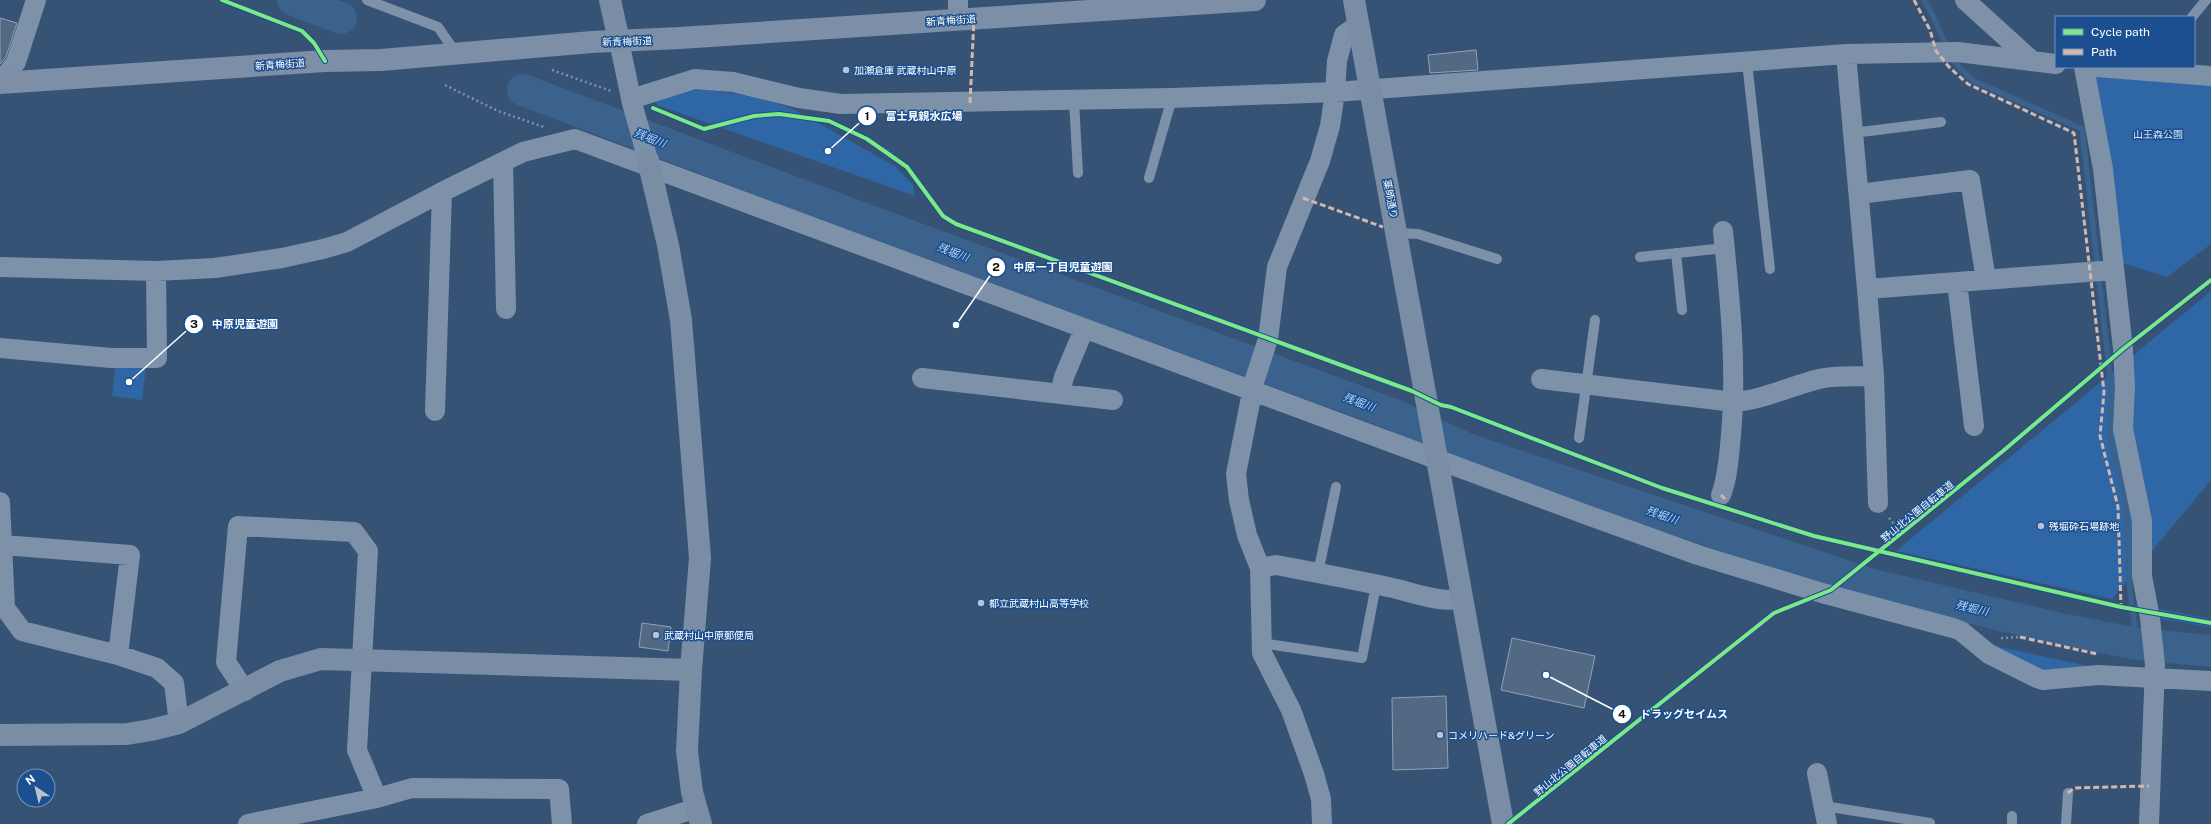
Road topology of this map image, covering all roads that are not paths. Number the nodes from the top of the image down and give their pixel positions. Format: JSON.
{"nodes":[{"id":1,"x":36,"y":0,"type":"edge"},
{"id":2,"x":367,"y":0,"type":"edge"},
{"id":3,"x":610,"y":0,"type":"edge"},
{"id":4,"x":1255,"y":0,"type":"edge"},
{"id":5,"x":1354,"y":0,"type":"edge"},
{"id":6,"x":1965,"y":0,"type":"edge"},
{"id":7,"x":2206,"y":0,"type":"edge"},
{"id":8,"x":958,"y":10,"type":"edge"},
{"id":9,"x":2193,"y":16,"type":"edge"},
{"id":10,"x":1358,"y":25,"type":"junction"},
{"id":11,"x":619,"y":41,"type":"junction"},
{"id":12,"x":456,"y":53,"type":"junction"},
{"id":13,"x":1846,"y":54,"type":"junction"},
{"id":14,"x":2030,"y":60,"type":"junction"},
{"id":15,"x":1747,"y":62,"type":"junction"},
{"id":16,"x":2055,"y":64,"type":"edge"},
{"id":17,"x":2084,"y":68,"type":"edge"},
{"id":18,"x":2122,"y":68,"type":"edge"},
{"id":19,"x":2171,"y":70,"type":"edge"},
{"id":20,"x":2211,"y":76,"type":"edge"},
{"id":21,"x":0,"y":83,"type":"edge"},
{"id":22,"x":1370,"y":89,"type":"junction"},
{"id":23,"x":1335,"y":92,"type":"junction"},
{"id":24,"x":627,"y":98,"type":"junction"},
{"id":25,"x":1172,"y":98,"type":"junction"},
{"id":26,"x":1074,"y":101,"type":"junction"},
{"id":27,"x":1941,"y":122,"type":"dead end"},
{"id":28,"x":1853,"y":133,"type":"junction"},
{"id":29,"x":503,"y":162,"type":"junction"},
{"id":30,"x":649,"y":163,"type":"junction"},
{"id":31,"x":1078,"y":173,"type":"dead end"},
{"id":32,"x":1149,"y":178,"type":"dead end"},
{"id":33,"x":442,"y":192,"type":"junction"},
{"id":34,"x":1859,"y":194,"type":"junction"},
{"id":35,"x":1398,"y":233,"type":"junction"},
{"id":36,"x":1724,"y":239,"type":"joint"},
{"id":37,"x":1676,"y":253,"type":"junction"},
{"id":38,"x":1640,"y":257,"type":"dead end"},
{"id":39,"x":1497,"y":260,"type":"dead end"},
{"id":40,"x":0,"y":268,"type":"edge"},
{"id":41,"x":1770,"y":269,"type":"dead end"},
{"id":42,"x":156,"y":271,"type":"junction"},
{"id":43,"x":2105,"y":271,"type":"junction"},
{"id":44,"x":1986,"y":280,"type":"junction"},
{"id":45,"x":1957,"y":282,"type":"junction"},
{"id":46,"x":1867,"y":288,"type":"junction"},
{"id":47,"x":506,"y":308,"type":"dead end"},
{"id":48,"x":1682,"y":310,"type":"dead end"},
{"id":49,"x":1595,"y":320,"type":"dead end"},
{"id":50,"x":1084,"y":329,"type":"junction"},
{"id":51,"x":0,"y":348,"type":"edge"},
{"id":52,"x":1874,"y":376,"type":"junction"},
{"id":53,"x":922,"y":378,"type":"dead end"},
{"id":54,"x":1541,"y":379,"type":"dead end"},
{"id":55,"x":1586,"y":384,"type":"junction"},
{"id":56,"x":1253,"y":386,"type":"junction"},
{"id":57,"x":1060,"y":394,"type":"junction"},
{"id":58,"x":1113,"y":400,"type":"dead end"},
{"id":59,"x":1734,"y":402,"type":"junction"},
{"id":60,"x":435,"y":411,"type":"dead end"},
{"id":61,"x":1974,"y":426,"type":"dead end"},
{"id":62,"x":1579,"y":438,"type":"dead end"},
{"id":63,"x":1437,"y":456,"type":"junction"},
{"id":64,"x":1336,"y":487,"type":"dead end"},
{"id":65,"x":1721,"y":495,"type":"dead end"},
{"id":66,"x":0,"y":502,"type":"edge"},
{"id":67,"x":1883,"y":511,"type":"road end"},
{"id":68,"x":2,"y":545,"type":"junction"},
{"id":69,"x":1260,"y":568,"type":"junction"},
{"id":70,"x":1318,"y":573,"type":"junction"},
{"id":71,"x":1376,"y":585,"type":"junction"},
{"id":72,"x":1463,"y":599,"type":"junction"},
{"id":73,"x":1261,"y":642,"type":"junction"},
{"id":74,"x":118,"y":655,"type":"junction"},
{"id":75,"x":361,"y":660,"type":"junction"},
{"id":76,"x":690,"y":670,"type":"junction"},
{"id":77,"x":2156,"y":672,"type":"junction"},
{"id":78,"x":2211,"y":681,"type":"edge"},
{"id":79,"x":245,"y":691,"type":"junction"},
{"id":80,"x":179,"y":723,"type":"junction"},
{"id":81,"x":0,"y":735,"type":"edge"},
{"id":82,"x":1817,"y":773,"type":"dead end"},
{"id":83,"x":2068,"y":793,"type":"dead end"},
{"id":84,"x":377,"y":798,"type":"junction"},
{"id":85,"x":1826,"y":815,"type":"edge"},
{"id":86,"x":699,"y":816,"type":"edge"},
{"id":87,"x":1930,"y":823,"type":"dead end"},
{"id":88,"x":248,"y":824,"type":"edge"},
{"id":89,"x":562,"y":824,"type":"edge"},
{"id":90,"x":647,"y":824,"type":"edge"},
{"id":91,"x":1322,"y":824,"type":"edge"},
{"id":92,"x":1503,"y":824,"type":"edge"},
{"id":93,"x":2066,"y":824,"type":"edge"},
{"id":94,"x":2149,"y":824,"type":"edge"}],
"edges":[{"from":1,"to":21,"type":"street"},
{"from":2,"to":12,"type":"lane"},
{"from":3,"to":11,"type":"street"},
{"from":4,"to":8,"type":"main road","name":"新青梅街道"},
{"from":5,"to":10,"type":"street","name":"薬師通り"},
{"from":6,"to":14,"type":"street"},
{"from":7,"to":9,"type":"lane"},
{"from":8,"to":11,"type":"main road","name":"新青梅街道"},
{"from":10,"to":22,"type":"street","name":"薬師通り"},
{"from":10,"to":23,"type":"street"},
{"from":11,"to":12,"type":"main road","name":"新青梅街道"},
{"from":11,"to":24,"type":"street"},
{"from":12,"to":21,"type":"main road","name":"新青梅街道"},
{"from":13,"to":14,"type":"street"},
{"from":13,"to":15,"type":"street"},
{"from":13,"to":28,"type":"street"},
{"from":14,"to":16,"type":"street"},
{"from":15,"to":22,"type":"street"},
{"from":15,"to":41,"type":"lane"},
{"from":17,"to":43,"type":"street"},
{"from":18,"to":19,"type":"street"},
{"from":19,"to":20,"type":"street"},
{"from":22,"to":23,"type":"street"},
{"from":22,"to":35,"type":"street","name":"薬師通り"},
{"from":23,"to":25,"type":"street"},
{"from":23,"to":56,"type":"street"},
{"from":24,"to":26,"type":"street"},
{"from":24,"to":30,"type":"street"},
{"from":25,"to":26,"type":"street"},
{"from":25,"to":32,"type":"lane"},
{"from":26,"to":31,"type":"lane"},
{"from":27,"to":28,"type":"lane"},
{"from":28,"to":34,"type":"street"},
{"from":29,"to":30,"type":"street"},
{"from":29,"to":33,"type":"street"},
{"from":29,"to":47,"type":"street"},
{"from":30,"to":50,"type":"street"},
{"from":30,"to":76,"type":"street"},
{"from":33,"to":42,"type":"street"},
{"from":33,"to":60,"type":"street"},
{"from":34,"to":44,"type":"street"},
{"from":34,"to":46,"type":"street"},
{"from":35,"to":39,"type":"lane"},
{"from":35,"to":63,"type":"street","name":"薬師通り"},
{"from":36,"to":37,"type":"lane"},
{"from":36,"to":59,"type":"street"},
{"from":37,"to":38,"type":"lane"},
{"from":37,"to":48,"type":"lane"},
{"from":40,"to":42,"type":"street"},
{"from":42,"to":51,"type":"street"},
{"from":43,"to":44,"type":"street"},
{"from":43,"to":77,"type":"street"},
{"from":44,"to":45,"type":"street"},
{"from":45,"to":46,"type":"street"},
{"from":45,"to":61,"type":"street"},
{"from":46,"to":52,"type":"street"},
{"from":49,"to":55,"type":"lane"},
{"from":50,"to":56,"type":"street"},
{"from":50,"to":57,"type":"street"},
{"from":52,"to":59,"type":"street"},
{"from":52,"to":67,"type":"street"},
{"from":53,"to":57,"type":"street"},
{"from":54,"to":55,"type":"street"},
{"from":55,"to":59,"type":"street"},
{"from":55,"to":62,"type":"lane"},
{"from":56,"to":63,"type":"street"},
{"from":56,"to":69,"type":"street"},
{"from":57,"to":58,"type":"street"},
{"from":59,"to":65,"type":"street"},
{"from":63,"to":72,"type":"street","name":"薬師通り"},
{"from":63,"to":77,"type":"street"},
{"from":64,"to":70,"type":"lane"},
{"from":66,"to":68,"type":"street"},
{"from":68,"to":74,"type":"street"},
{"from":68,"to":74,"type":"street"},
{"from":69,"to":70,"type":"street"},
{"from":69,"to":73,"type":"street"},
{"from":70,"to":71,"type":"street"},
{"from":71,"to":72,"type":"street"},
{"from":71,"to":73,"type":"lane"},
{"from":72,"to":92,"type":"street","name":"薬師通り"},
{"from":73,"to":91,"type":"street"},
{"from":74,"to":80,"type":"street"},
{"from":75,"to":76,"type":"street"},
{"from":75,"to":79,"type":"street"},
{"from":75,"to":79,"type":"street"},
{"from":75,"to":84,"type":"street"},
{"from":76,"to":86,"type":"street"},
{"from":77,"to":78,"type":"street"},
{"from":77,"to":94,"type":"street"},
{"from":79,"to":80,"type":"street"},
{"from":80,"to":81,"type":"street"},
{"from":82,"to":85,"type":"street"},
{"from":83,"to":93,"type":"lane"},
{"from":84,"to":88,"type":"street"},
{"from":84,"to":89,"type":"street"},
{"from":85,"to":87,"type":"lane"},
{"from":86,"to":90,"type":"street"}]}
